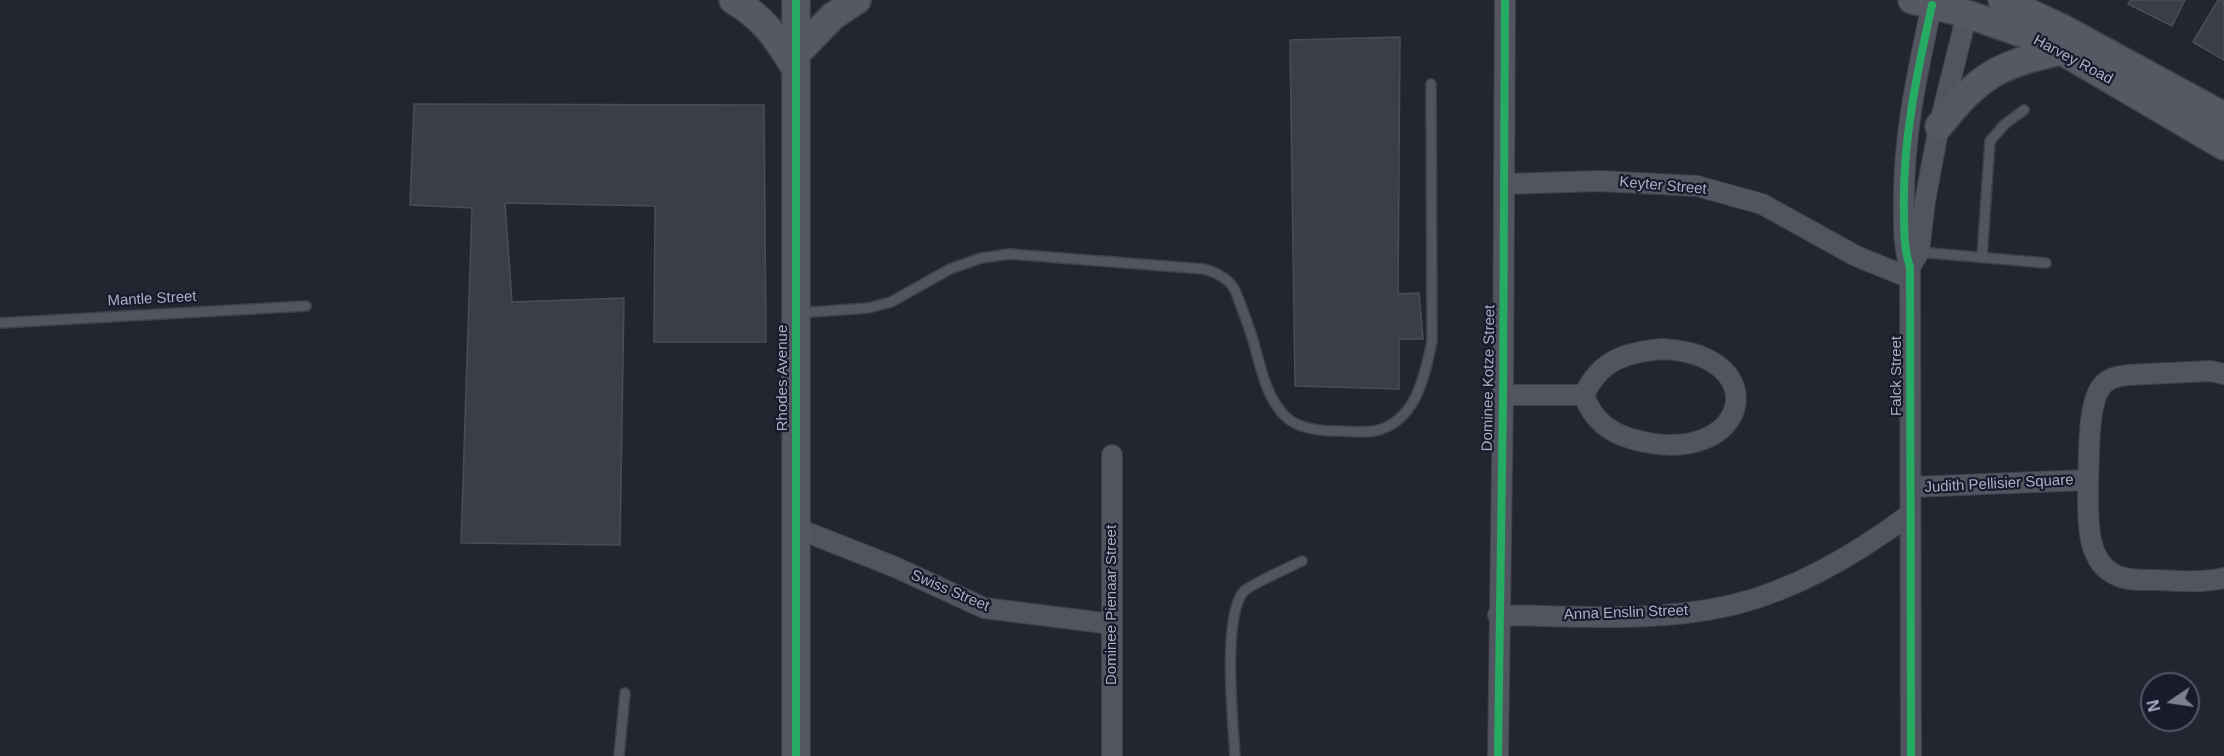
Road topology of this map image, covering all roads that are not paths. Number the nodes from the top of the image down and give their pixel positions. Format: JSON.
{"nodes":[{"id":1,"x":733,"y":0,"type":"edge"},
{"id":2,"x":795,"y":0,"type":"edge"},
{"id":3,"x":857,"y":0,"type":"edge"},
{"id":4,"x":1505,"y":0,"type":"edge"},
{"id":5,"x":2002,"y":0,"type":"edge"},
{"id":6,"x":2043,"y":0,"type":"edge"},
{"id":7,"x":1925,"y":2,"type":"edge"},
{"id":8,"x":1969,"y":7,"type":"edge"},
{"id":9,"x":2061,"y":39,"type":"junction"},
{"id":10,"x":796,"y":62,"type":"junction"},
{"id":11,"x":1431,"y":84,"type":"dead end"},
{"id":12,"x":2024,"y":110,"type":"dead end"},
{"id":13,"x":2224,"y":116,"type":"edge"},
{"id":14,"x":1939,"y":126,"type":"junction"},
{"id":15,"x":2224,"y":146,"type":"edge"},
{"id":16,"x":1505,"y":184,"type":"junction"},
{"id":17,"x":1982,"y":257,"type":"junction"},
{"id":18,"x":2046,"y":263,"type":"dead end"},
{"id":19,"x":1913,"y":266,"type":"junction"},
{"id":20,"x":306,"y":306,"type":"dead end"},
{"id":21,"x":797,"y":313,"type":"junction"},
{"id":22,"x":0,"y":323,"type":"edge"},
{"id":23,"x":2224,"y":374,"type":"edge"},
{"id":24,"x":1584,"y":395,"type":"junction"},
{"id":25,"x":1503,"y":396,"type":"junction"},
{"id":26,"x":1112,"y":455,"type":"dead end"},
{"id":27,"x":2088,"y":480,"type":"junction"},
{"id":28,"x":1911,"y":488,"type":"junction"},
{"id":29,"x":1910,"y":514,"type":"junction"},
{"id":30,"x":796,"y":528,"type":"junction"},
{"id":31,"x":1302,"y":561,"type":"dead end"},
{"id":32,"x":2224,"y":578,"type":"edge"},
{"id":33,"x":1498,"y":615,"type":"junction"},
{"id":34,"x":1112,"y":624,"type":"junction"},
{"id":35,"x":625,"y":693,"type":"dead end"},
{"id":36,"x":619,"y":756,"type":"edge"},
{"id":37,"x":796,"y":756,"type":"edge"},
{"id":38,"x":1112,"y":756,"type":"edge"},
{"id":39,"x":1235,"y":756,"type":"edge"},
{"id":40,"x":1498,"y":756,"type":"edge"},
{"id":41,"x":1911,"y":756,"type":"edge"}],
"edges":[{"from":1,"to":10,"type":"main road"},
{"from":2,"to":10,"type":"main road","name":"Rhodes Avenue"},
{"from":3,"to":10,"type":"main road"},
{"from":4,"to":16,"type":"street","name":"Dominee Kotze Street"},
{"from":5,"to":9,"type":"main road","name":"Harvey Road"},
{"from":6,"to":9,"type":"main road"},
{"from":7,"to":8,"type":"main road","name":"Harvey Road"},
{"from":7,"to":19,"type":"street","name":"Falck Street"},
{"from":8,"to":9,"type":"main road","name":"Harvey Road"},
{"from":8,"to":14,"type":"street","name":"Falck Street"},
{"from":9,"to":13,"type":"main road","name":"Harvey Road"},
{"from":9,"to":14,"type":"main road"},
{"from":9,"to":15,"type":"main road","name":"Harvey Road"},
{"from":10,"to":21,"type":"main road","name":"Rhodes Avenue"},
{"from":11,"to":21,"type":"lane"},
{"from":12,"to":17,"type":"lane"},
{"from":14,"to":19,"type":"street","name":"Falck Street"},
{"from":16,"to":19,"type":"street","name":"Keyter Street"},
{"from":16,"to":25,"type":"street","name":"Dominee Kotze Street"},
{"from":17,"to":18,"type":"lane"},
{"from":17,"to":19,"type":"lane"},
{"from":19,"to":28,"type":"street","name":"Falck Street"},
{"from":20,"to":22,"type":"lane","name":"Mantle Street"},
{"from":21,"to":30,"type":"main road","name":"Rhodes Avenue"},
{"from":23,"to":27,"type":"street","name":"Judith Pellisier Square"},
{"from":24,"to":24,"type":"street"},
{"from":24,"to":25,"type":"street"},
{"from":25,"to":33,"type":"street","name":"Dominee Kotze Street"},
{"from":26,"to":34,"type":"street","name":"Dominee Pienaar Street"},
{"from":27,"to":28,"type":"street","name":"Judith Pellisier Square"},
{"from":27,"to":32,"type":"street","name":"Judith Pellisier Square"},
{"from":28,"to":29,"type":"street","name":"Falck Street"},
{"from":29,"to":33,"type":"street","name":"Anna Enslin Street"},
{"from":29,"to":41,"type":"street","name":"Falck Street"},
{"from":30,"to":34,"type":"street","name":"Swiss Street"},
{"from":30,"to":37,"type":"main road","name":"Rhodes Avenue"},
{"from":31,"to":39,"type":"lane"},
{"from":33,"to":40,"type":"street","name":"Dominee Kotze Street"},
{"from":34,"to":38,"type":"street","name":"Dominee Pienaar Street"},
{"from":35,"to":36,"type":"lane"}]}
